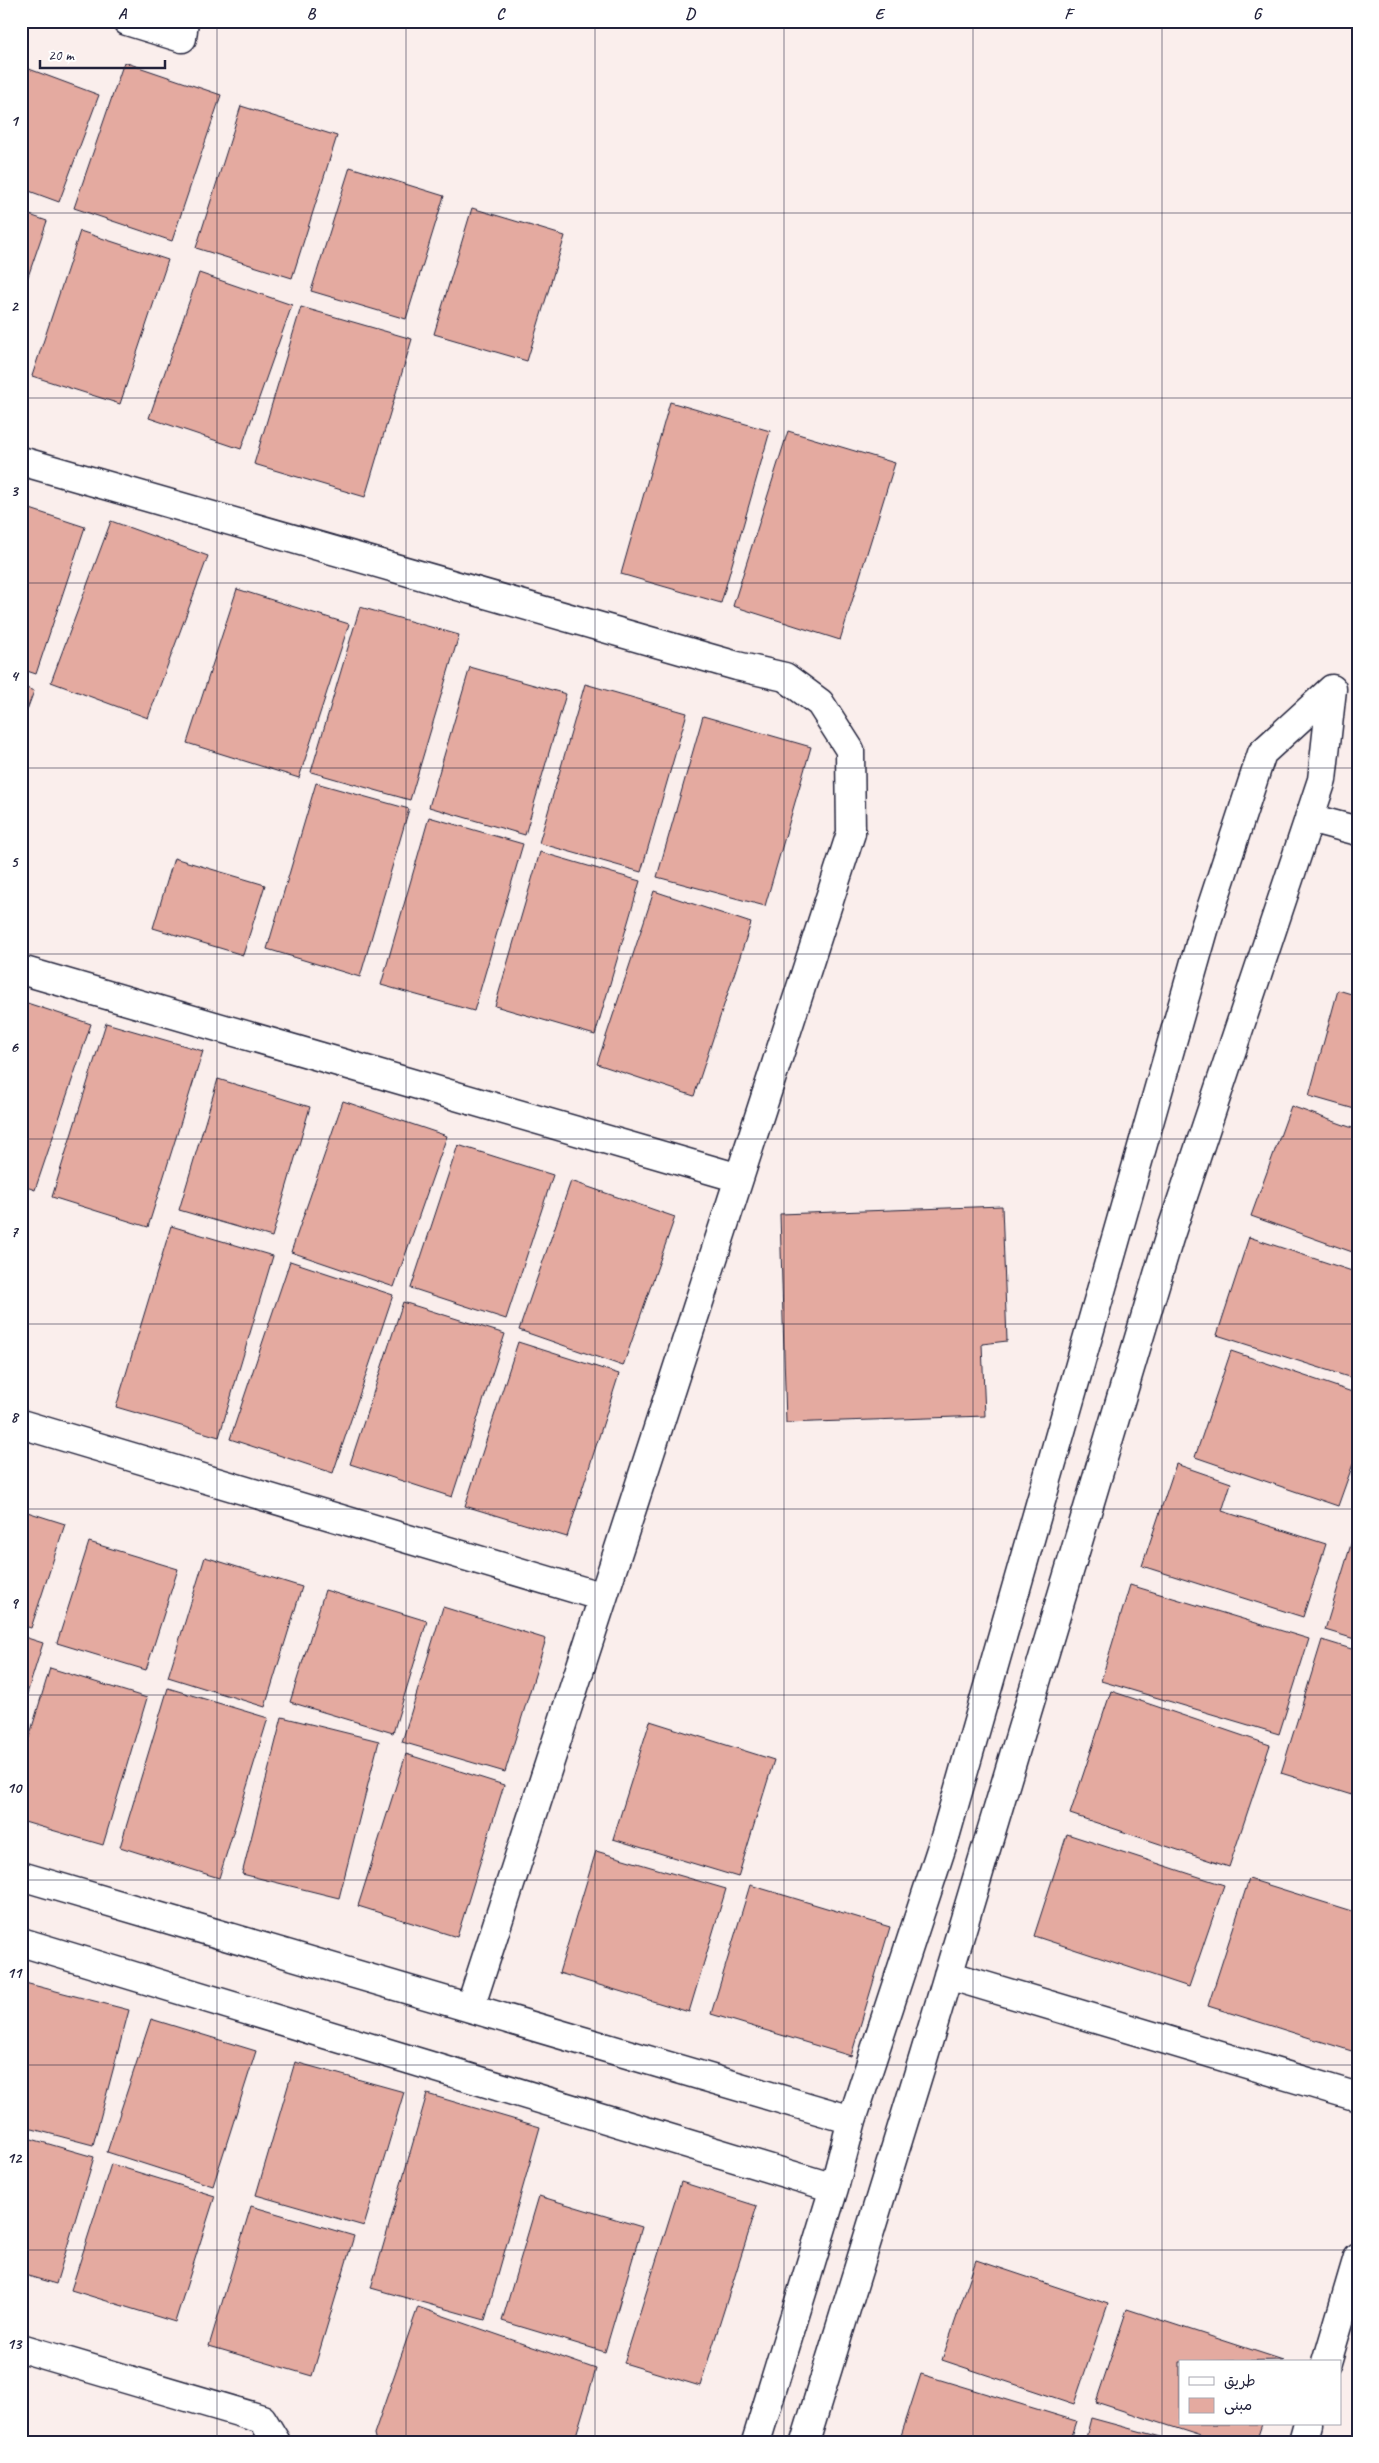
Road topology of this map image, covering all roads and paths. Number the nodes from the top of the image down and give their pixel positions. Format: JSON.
{"nodes":[{"id":1,"x":127,"y":21,"type":"edge"},
{"id":2,"x":184,"y":21,"type":"edge"},
{"id":3,"x":21,"y":461,"type":"edge"},
{"id":4,"x":1309,"y":818,"type":"junction"},
{"id":5,"x":1358,"y":831,"type":"edge"},
{"id":6,"x":21,"y":970,"type":"edge"},
{"id":7,"x":739,"y":1178,"type":"junction"},
{"id":8,"x":21,"y":1424,"type":"edge"},
{"id":9,"x":604,"y":1597,"type":"junction"},
{"id":10,"x":21,"y":1876,"type":"edge"},
{"id":11,"x":21,"y":1942,"type":"edge"},
{"id":12,"x":948,"y":1976,"type":"junction"},
{"id":13,"x":470,"y":2008,"type":"junction"},
{"id":14,"x":1358,"y":2097,"type":"edge"},
{"id":15,"x":852,"y":2120,"type":"junction"},
{"id":16,"x":834,"y":2188,"type":"junction"},
{"id":17,"x":1358,"y":2257,"type":"edge"},
{"id":18,"x":21,"y":2348,"type":"edge"},
{"id":19,"x":1327,"y":2360,"type":"edge"},
{"id":20,"x":1307,"y":2426,"type":"edge"},
{"id":21,"x":276,"y":2442,"type":"edge"},
{"id":22,"x":756,"y":2442,"type":"edge"},
{"id":23,"x":805,"y":2442,"type":"edge"},
{"id":24,"x":1303,"y":2442,"type":"edge"}],
"edges":[{"from":1,"to":2,"type":"street"},
{"from":3,"to":7,"type":"street"},
{"from":4,"to":5,"type":"street"},
{"from":4,"to":12,"type":"street"},
{"from":4,"to":15,"type":"street"},
{"from":6,"to":7,"type":"street"},
{"from":7,"to":9,"type":"street"},
{"from":8,"to":9,"type":"street"},
{"from":9,"to":13,"type":"street"},
{"from":10,"to":13,"type":"street"},
{"from":11,"to":16,"type":"street"},
{"from":12,"to":14,"type":"street"},
{"from":12,"to":23,"type":"street"},
{"from":13,"to":15,"type":"street"},
{"from":15,"to":16,"type":"street"},
{"from":16,"to":22,"type":"street"},
{"from":17,"to":19,"type":"street"},
{"from":18,"to":21,"type":"street"},
{"from":20,"to":24,"type":"street"}]}
